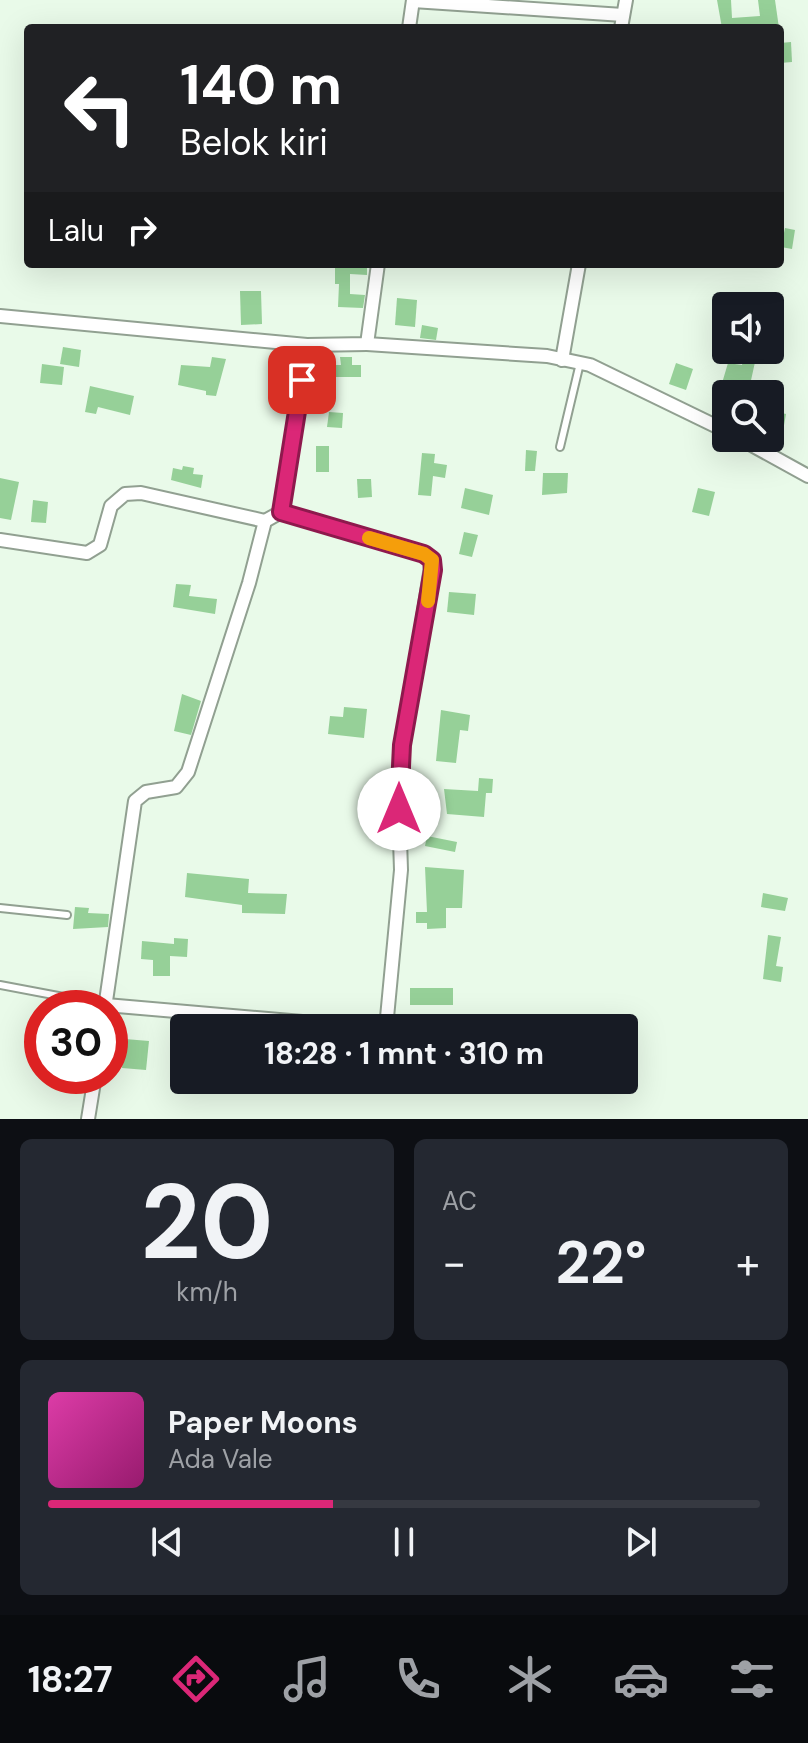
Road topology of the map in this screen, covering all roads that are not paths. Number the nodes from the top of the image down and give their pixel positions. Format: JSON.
{"nodes":[{"id":1,"x":413,"y":0,"type":"edge"},
{"id":2,"x":626,"y":0,"type":"edge"},
{"id":3,"x":622,"y":22,"type":"edge"},
{"id":4,"x":410,"y":24,"type":"edge"},
{"id":5,"x":377,"y":268,"type":"edge"},
{"id":6,"x":578,"y":268,"type":"edge"},
{"id":7,"x":0,"y":316,"type":"edge"},
{"id":8,"x":367,"y":344,"type":"junction"},
{"id":9,"x":307,"y":345,"type":"junction"},
{"id":10,"x":562,"y":360,"type":"junction"},
{"id":11,"x":580,"y":363,"type":"junction"},
{"id":12,"x":712,"y":424,"type":"edge"},
{"id":13,"x":560,"y":447,"type":"dead end"},
{"id":14,"x":764,"y":452,"type":"edge"},
{"id":15,"x":808,"y":476,"type":"edge"},
{"id":16,"x":281,"y":512,"type":"junction"},
{"id":17,"x":265,"y":521,"type":"junction"},
{"id":18,"x":0,"y":540,"type":"edge"},
{"id":19,"x":0,"y":908,"type":"edge"},
{"id":20,"x":67,"y":915,"type":"dead end"},
{"id":21,"x":0,"y":985,"type":"edge"},
{"id":22,"x":25,"y":990,"type":"edge"},
{"id":23,"x":107,"y":990,"type":"edge"},
{"id":24,"x":128,"y":1008,"type":"edge"},
{"id":25,"x":202,"y":1014,"type":"edge"},
{"id":26,"x":387,"y":1014,"type":"edge"},
{"id":27,"x":92,"y":1094,"type":"edge"},
{"id":28,"x":88,"y":1119,"type":"edge"}],
"edges":[{"from":1,"to":3,"type":"street"},
{"from":1,"to":4,"type":"street"},
{"from":2,"to":3,"type":"street"},
{"from":5,"to":8,"type":"street"},
{"from":6,"to":10,"type":"street"},
{"from":7,"to":9,"type":"street"},
{"from":8,"to":9,"type":"street"},
{"from":8,"to":10,"type":"street"},
{"from":9,"to":16,"type":"street"},
{"from":10,"to":11,"type":"street"},
{"from":11,"to":12,"type":"street"},
{"from":11,"to":13,"type":"lane"},
{"from":14,"to":15,"type":"street"},
{"from":16,"to":17,"type":"street"},
{"from":16,"to":26,"type":"street"},
{"from":17,"to":18,"type":"street"},
{"from":17,"to":23,"type":"street"},
{"from":19,"to":20,"type":"lane"},
{"from":21,"to":22,"type":"lane"},
{"from":24,"to":25,"type":"street"},
{"from":27,"to":28,"type":"street"}]}
